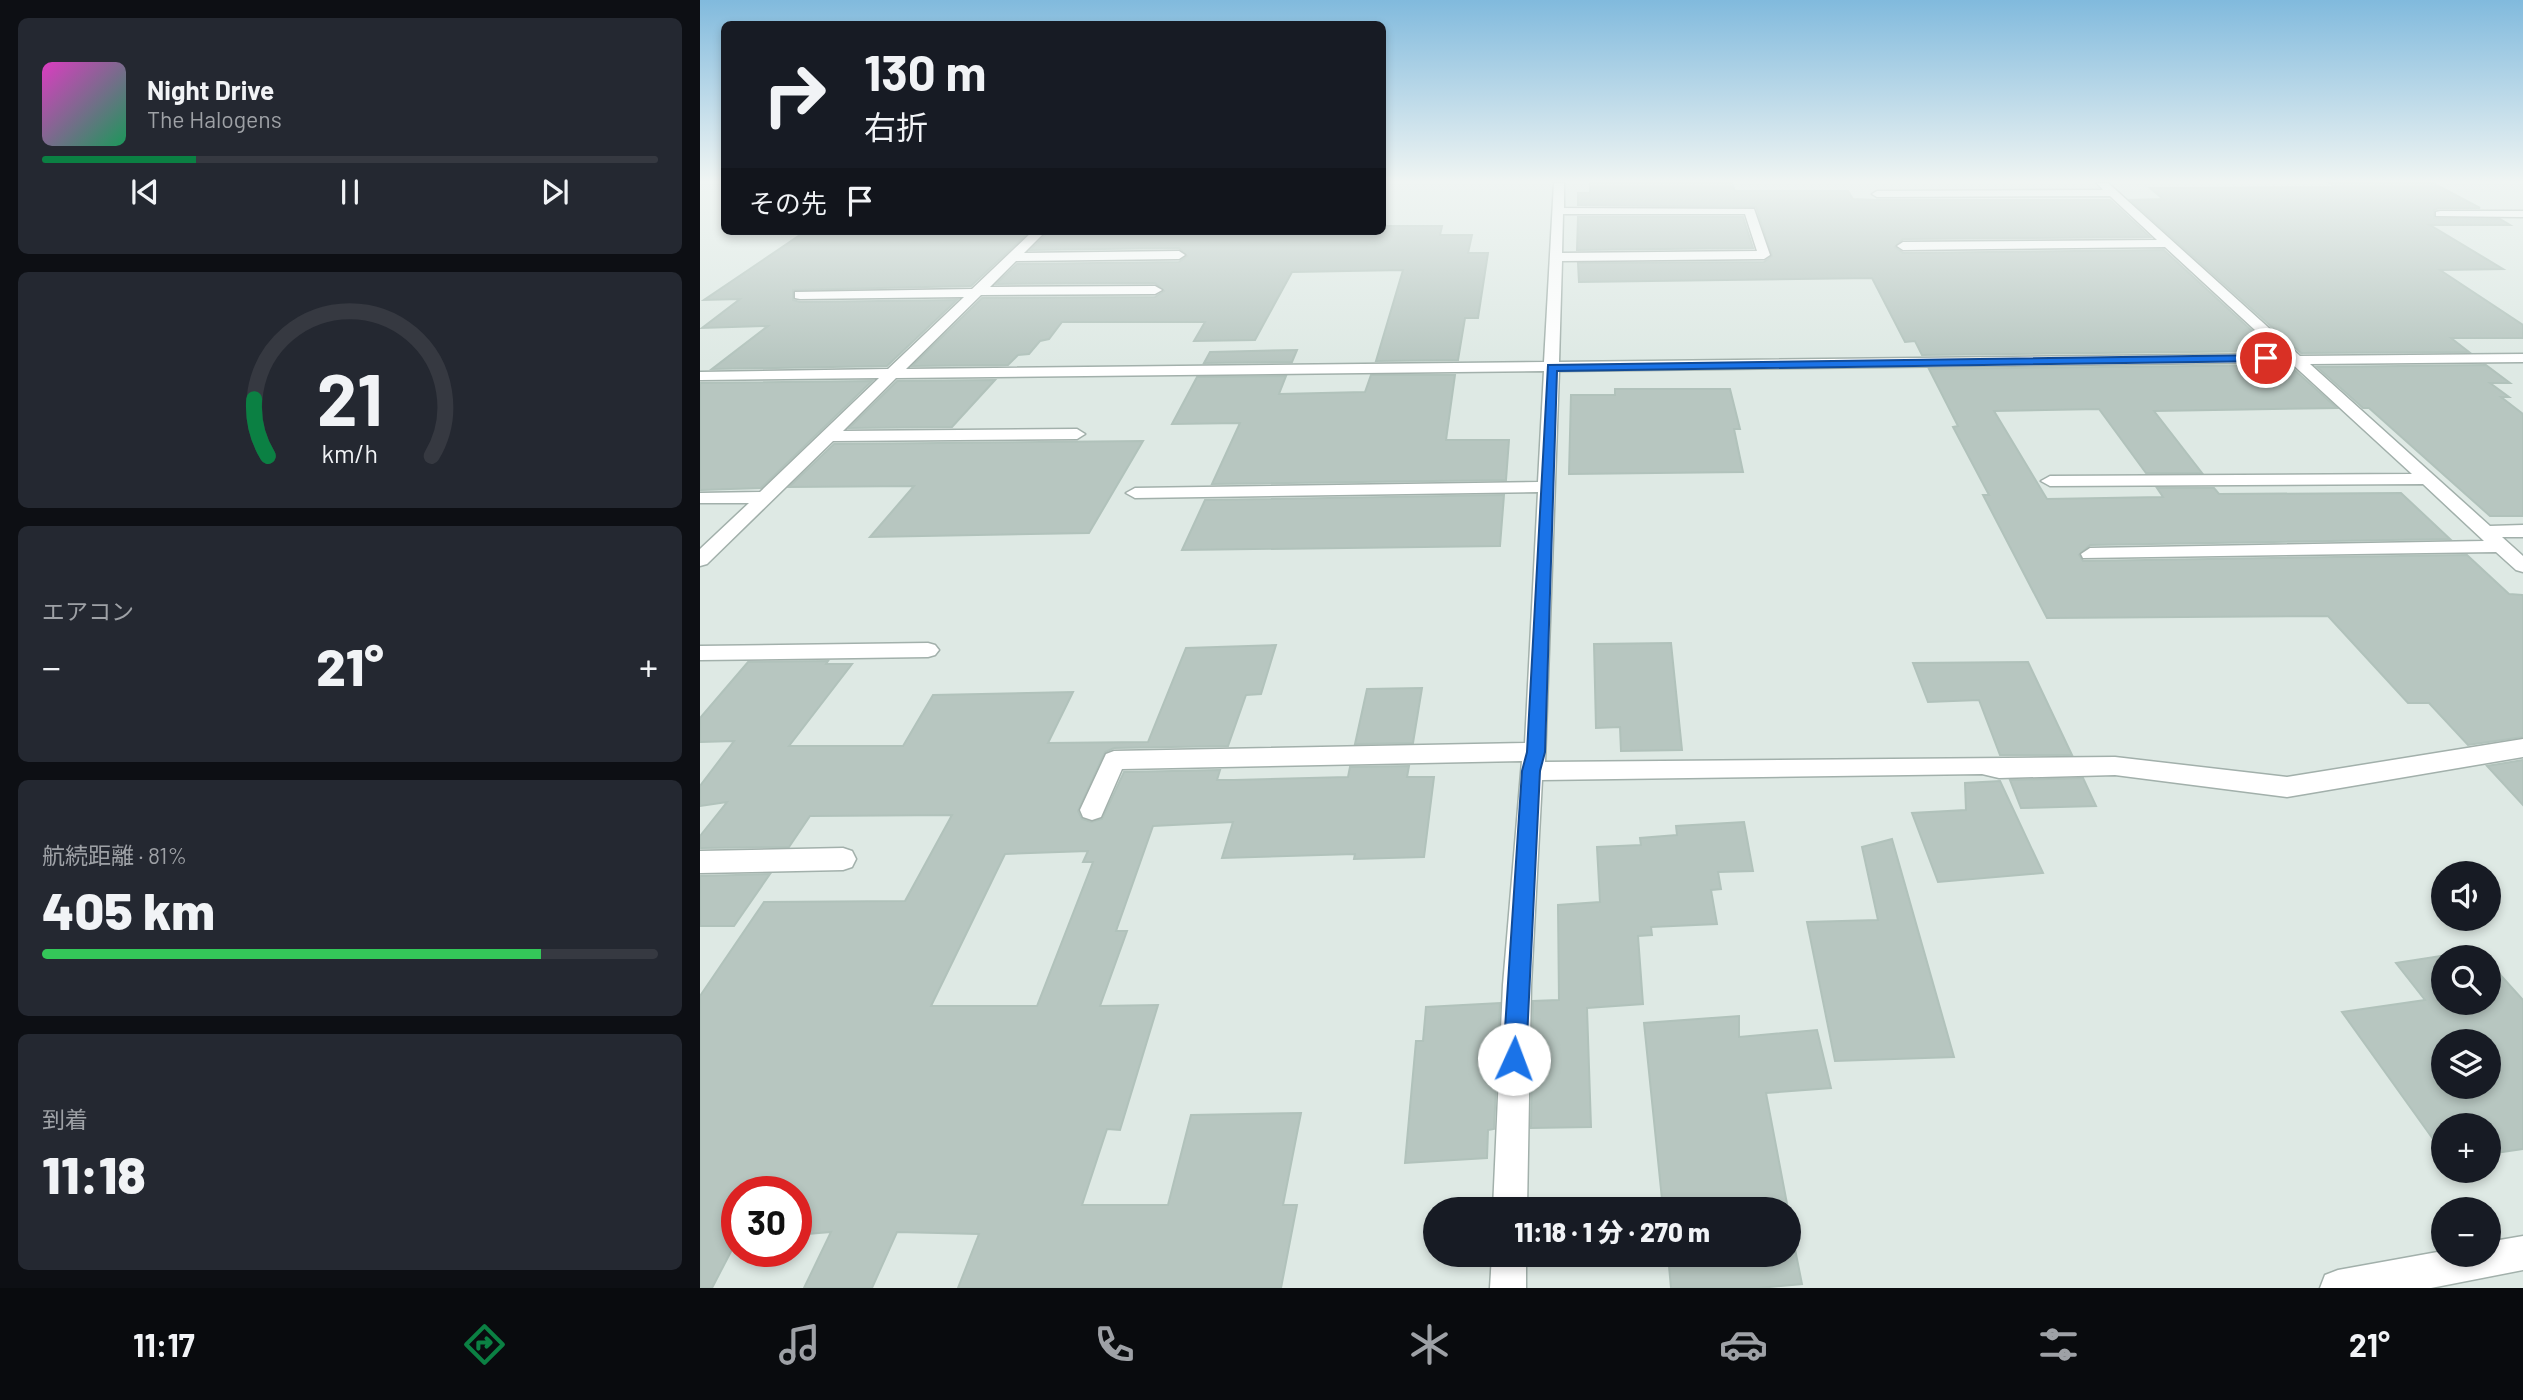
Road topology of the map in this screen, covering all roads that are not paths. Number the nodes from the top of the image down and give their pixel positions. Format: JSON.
{"nodes":[{"id":1,"x":1028,"y":243,"type":"edge"},
{"id":2,"x":1556,"y":243,"type":"edge"},
{"id":3,"x":1760,"y":243,"type":"edge"},
{"id":4,"x":2159,"y":243,"type":"edge"},
{"id":5,"x":2168,"y":243,"type":"edge"},
{"id":6,"x":1903,"y":246,"type":"dead end"},
{"id":7,"x":1180,"y":255,"type":"dead end"},
{"id":8,"x":1014,"y":257,"type":"junction"},
{"id":9,"x":1555,"y":257,"type":"junction"},
{"id":10,"x":1155,"y":290,"type":"dead end"},
{"id":11,"x":977,"y":292,"type":"junction"},
{"id":12,"x":800,"y":295,"type":"dead end"},
{"id":13,"x":2523,"y":358,"type":"edge"},
{"id":14,"x":2295,"y":359,"type":"junction"},
{"id":15,"x":1552,"y":368,"type":"junction"},
{"id":16,"x":894,"y":374,"type":"junction"},
{"id":17,"x":700,"y":376,"type":"edge"},
{"id":18,"x":1077,"y":434,"type":"dead end"},
{"id":19,"x":828,"y":436,"type":"junction"},
{"id":20,"x":2427,"y":478,"type":"junction"},
{"id":21,"x":2050,"y":481,"type":"dead end"},
{"id":22,"x":1546,"y":487,"type":"junction"},
{"id":23,"x":1135,"y":493,"type":"dead end"},
{"id":24,"x":765,"y":497,"type":"junction"},
{"id":25,"x":700,"y":498,"type":"edge"},
{"id":26,"x":2523,"y":531,"type":"edge"},
{"id":27,"x":2487,"y":532,"type":"junction"},
{"id":28,"x":2502,"y":546,"type":"junction"},
{"id":29,"x":2090,"y":554,"type":"dead end"},
{"id":30,"x":700,"y":560,"type":"edge"},
{"id":31,"x":2523,"y":566,"type":"edge"},
{"id":32,"x":928,"y":650,"type":"dead end"},
{"id":33,"x":700,"y":653,"type":"edge"},
{"id":34,"x":2523,"y":748,"type":"edge"},
{"id":35,"x":1533,"y":761,"type":"junction"},
{"id":36,"x":1092,"y":810,"type":"dead end"},
{"id":37,"x":843,"y":859,"type":"dead end"},
{"id":38,"x":700,"y":862,"type":"edge"},
{"id":39,"x":1510,"y":1197,"type":"edge"},
{"id":40,"x":2523,"y":1253,"type":"edge"},
{"id":41,"x":1509,"y":1267,"type":"edge"},
{"id":42,"x":1508,"y":1288,"type":"edge"},
{"id":43,"x":2338,"y":1288,"type":"edge"}],
"edges":[{"from":1,"to":8,"type":"street"},
{"from":2,"to":9,"type":"street"},
{"from":3,"to":9,"type":"street"},
{"from":4,"to":6,"type":"street"},
{"from":5,"to":14,"type":"street"},
{"from":7,"to":8,"type":"street"},
{"from":8,"to":11,"type":"street"},
{"from":9,"to":15,"type":"street"},
{"from":10,"to":11,"type":"street"},
{"from":11,"to":12,"type":"street"},
{"from":11,"to":16,"type":"street"},
{"from":13,"to":14,"type":"street"},
{"from":14,"to":15,"type":"street"},
{"from":14,"to":20,"type":"street"},
{"from":15,"to":16,"type":"street"},
{"from":15,"to":22,"type":"street"},
{"from":16,"to":17,"type":"street"},
{"from":16,"to":19,"type":"street"},
{"from":18,"to":19,"type":"street"},
{"from":19,"to":24,"type":"street"},
{"from":20,"to":21,"type":"street"},
{"from":20,"to":27,"type":"street"},
{"from":22,"to":23,"type":"street"},
{"from":22,"to":35,"type":"street"},
{"from":24,"to":25,"type":"street"},
{"from":24,"to":30,"type":"street"},
{"from":26,"to":27,"type":"street"},
{"from":27,"to":28,"type":"street"},
{"from":28,"to":29,"type":"street"},
{"from":28,"to":31,"type":"street"},
{"from":32,"to":33,"type":"street"},
{"from":34,"to":35,"type":"street"},
{"from":35,"to":36,"type":"street"},
{"from":35,"to":39,"type":"street"},
{"from":37,"to":38,"type":"street"},
{"from":40,"to":43,"type":"street"},
{"from":41,"to":42,"type":"street"}]}
